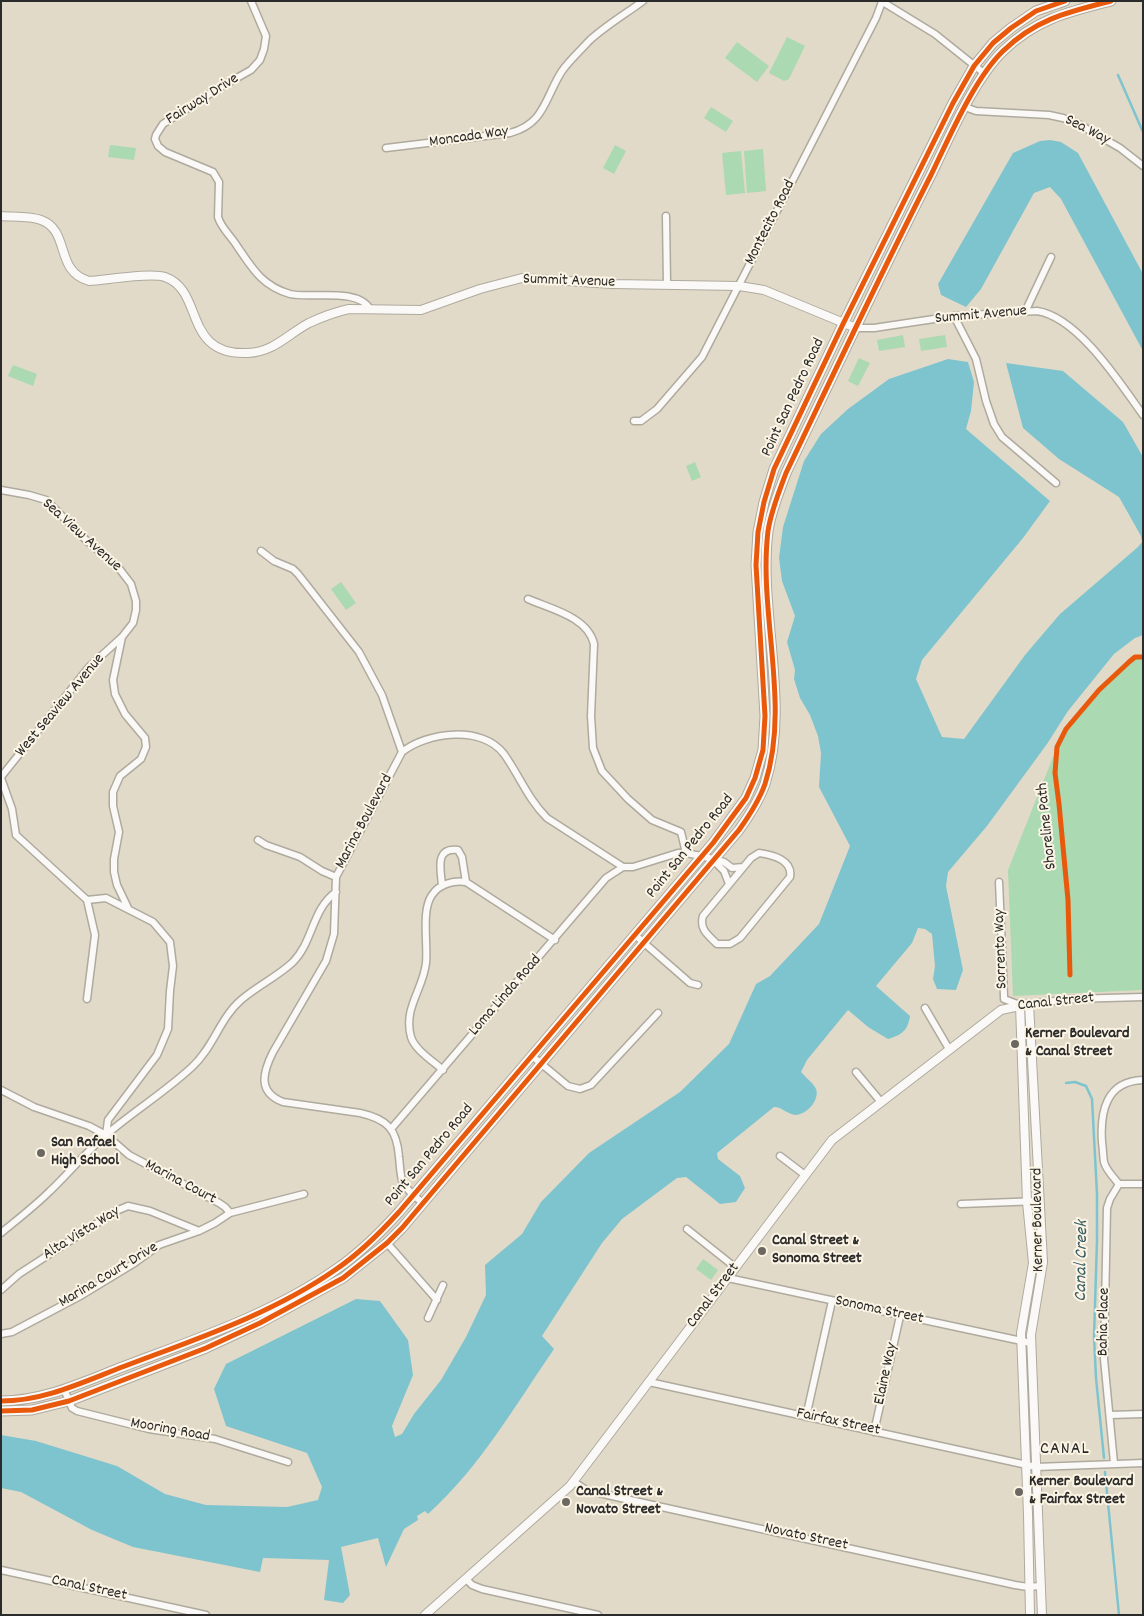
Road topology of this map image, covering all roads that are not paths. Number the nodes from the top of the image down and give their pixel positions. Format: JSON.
{"nodes":[{"id":1,"x":251,"y":1,"type":"edge"},
{"id":2,"x":644,"y":1,"type":"edge"},
{"id":3,"x":1065,"y":1,"type":"edge"},
{"id":4,"x":1111,"y":1,"type":"edge"},
{"id":5,"x":881,"y":2,"type":"edge"},
{"id":6,"x":974,"y":66,"type":"junction"},
{"id":7,"x":985,"y":74,"type":"junction"},
{"id":8,"x":965,"y":107,"type":"junction"},
{"id":9,"x":386,"y":148,"type":"dead end"},
{"id":10,"x":1143,"y":166,"type":"edge"},
{"id":11,"x":1,"y":216,"type":"edge"},
{"id":12,"x":666,"y":216,"type":"dead end"},
{"id":13,"x":1051,"y":256,"type":"dead end"},
{"id":14,"x":667,"y":284,"type":"junction"},
{"id":15,"x":739,"y":286,"type":"junction"},
{"id":16,"x":370,"y":309,"type":"junction"},
{"id":17,"x":1025,"y":312,"type":"junction"},
{"id":18,"x":954,"y":316,"type":"junction"},
{"id":19,"x":843,"y":324,"type":"junction"},
{"id":20,"x":856,"y":328,"type":"junction"},
{"id":21,"x":1143,"y":415,"type":"edge"},
{"id":22,"x":634,"y":421,"type":"dead end"},
{"id":23,"x":1056,"y":483,"type":"dead end"},
{"id":24,"x":1,"y":490,"type":"edge"},
{"id":25,"x":261,"y":551,"type":"dead end"},
{"id":26,"x":528,"y":599,"type":"dead end"},
{"id":27,"x":122,"y":637,"type":"junction"},
{"id":28,"x":402,"y":752,"type":"junction"},
{"id":29,"x":1,"y":778,"type":"edge"},
{"id":30,"x":258,"y":840,"type":"dead end"},
{"id":31,"x":686,"y":852,"type":"junction"},
{"id":32,"x":702,"y":856,"type":"junction"},
{"id":33,"x":714,"y":861,"type":"junction"},
{"id":34,"x":742,"y":867,"type":"junction"},
{"id":35,"x":623,"y":868,"type":"junction"},
{"id":36,"x":336,"y":877,"type":"junction"},
{"id":37,"x":466,"y":882,"type":"junction"},
{"id":38,"x":999,"y":882,"type":"dead end"},
{"id":39,"x":729,"y":884,"type":"junction"},
{"id":40,"x":442,"y":886,"type":"junction"},
{"id":41,"x":336,"y":892,"type":"junction"},
{"id":42,"x":87,"y":900,"type":"junction"},
{"id":43,"x":128,"y":908,"type":"junction"},
{"id":44,"x":635,"y":934,"type":"junction"},
{"id":45,"x":554,"y":940,"type":"junction"},
{"id":46,"x":645,"y":942,"type":"junction"},
{"id":47,"x":698,"y":985,"type":"dead end"},
{"id":48,"x":1143,"y":997,"type":"edge"},
{"id":49,"x":87,"y":999,"type":"dead end"},
{"id":50,"x":1029,"y":1004,"type":"junction"},
{"id":51,"x":1020,"y":1005,"type":"junction"},
{"id":52,"x":925,"y":1008,"type":"dead end"},
{"id":53,"x":658,"y":1013,"type":"dead end"},
{"id":54,"x":949,"y":1049,"type":"junction"},
{"id":55,"x":532,"y":1056,"type":"junction"},
{"id":56,"x":541,"y":1064,"type":"junction"},
{"id":57,"x":443,"y":1070,"type":"junction"},
{"id":58,"x":856,"y":1072,"type":"dead end"},
{"id":59,"x":1143,"y":1080,"type":"edge"},
{"id":60,"x":1,"y":1090,"type":"edge"},
{"id":61,"x":881,"y":1102,"type":"junction"},
{"id":62,"x":392,"y":1128,"type":"junction"},
{"id":63,"x":106,"y":1135,"type":"junction"},
{"id":64,"x":780,"y":1156,"type":"dead end"},
{"id":65,"x":806,"y":1175,"type":"junction"},
{"id":66,"x":1119,"y":1184,"type":"junction"},
{"id":67,"x":1143,"y":1184,"type":"edge"},
{"id":68,"x":304,"y":1194,"type":"dead end"},
{"id":69,"x":413,"y":1195,"type":"junction"},
{"id":70,"x":1039,"y":1201,"type":"junction"},
{"id":71,"x":1027,"y":1202,"type":"junction"},
{"id":72,"x":423,"y":1203,"type":"junction"},
{"id":73,"x":960,"y":1204,"type":"dead end"},
{"id":74,"x":230,"y":1213,"type":"junction"},
{"id":75,"x":687,"y":1229,"type":"dead end"},
{"id":76,"x":199,"y":1231,"type":"junction"},
{"id":77,"x":1,"y":1233,"type":"edge"},
{"id":78,"x":387,"y":1243,"type":"junction"},
{"id":79,"x":736,"y":1268,"type":"junction"},
{"id":80,"x":728,"y":1278,"type":"junction"},
{"id":81,"x":443,"y":1285,"type":"dead end"},
{"id":82,"x":1,"y":1290,"type":"edge"},
{"id":83,"x":437,"y":1300,"type":"junction"},
{"id":84,"x":832,"y":1301,"type":"junction"},
{"id":85,"x":900,"y":1316,"type":"junction"},
{"id":86,"x":428,"y":1318,"type":"dead end"},
{"id":87,"x":1,"y":1334,"type":"edge"},
{"id":88,"x":1021,"y":1341,"type":"junction"},
{"id":89,"x":1031,"y":1343,"type":"junction"},
{"id":90,"x":649,"y":1382,"type":"junction"},
{"id":91,"x":64,"y":1389,"type":"junction"},
{"id":92,"x":1,"y":1401,"type":"edge"},
{"id":93,"x":68,"y":1401,"type":"junction"},
{"id":94,"x":1,"y":1411,"type":"edge"},
{"id":95,"x":1143,"y":1414,"type":"edge"},
{"id":96,"x":1110,"y":1415,"type":"junction"},
{"id":97,"x":806,"y":1416,"type":"junction"},
{"id":98,"x":874,"y":1432,"type":"junction"},
{"id":99,"x":288,"y":1462,"type":"dead end"},
{"id":100,"x":1114,"y":1463,"type":"junction"},
{"id":101,"x":1143,"y":1463,"type":"edge"},
{"id":102,"x":1026,"y":1465,"type":"junction"},
{"id":103,"x":1036,"y":1467,"type":"junction"},
{"id":104,"x":574,"y":1482,"type":"junction"},
{"id":105,"x":1,"y":1570,"type":"edge"},
{"id":106,"x":466,"y":1579,"type":"junction"},
{"id":107,"x":1040,"y":1586,"type":"junction"},
{"id":108,"x":1028,"y":1587,"type":"junction"},
{"id":109,"x":165,"y":1606,"type":"junction"},
{"id":110,"x":163,"y":1614,"type":"edge"},
{"id":111,"x":206,"y":1615,"type":"edge"},
{"id":112,"x":425,"y":1615,"type":"edge"},
{"id":113,"x":598,"y":1615,"type":"edge"},
{"id":114,"x":1030,"y":1615,"type":"edge"},
{"id":115,"x":1042,"y":1615,"type":"edge"}],
"edges":[{"from":1,"to":16,"type":"street","name":"Fairway Drive"},
{"from":2,"to":9,"type":"street","name":"Moncada Way"},
{"from":3,"to":6,"type":"main road","name":"Point San Pedro Road"},
{"from":4,"to":7,"type":"main road","name":"Point San Pedro Road"},
{"from":5,"to":6,"type":"street"},
{"from":5,"to":15,"type":"street","name":"Montecito Road"},
{"from":6,"to":7,"type":"street"},
{"from":6,"to":19,"type":"main road","name":"Point San Pedro Road"},
{"from":7,"to":8,"type":"main road","name":"Point San Pedro Road"},
{"from":8,"to":10,"type":"street","name":"Sea Way"},
{"from":8,"to":20,"type":"main road","name":"Point San Pedro Road"},
{"from":11,"to":16,"type":"street","name":"Summit Avenue"},
{"from":12,"to":14,"type":"street"},
{"from":13,"to":17,"type":"street"},
{"from":14,"to":15,"type":"street","name":"Summit Avenue"},
{"from":14,"to":16,"type":"street","name":"Summit Avenue"},
{"from":15,"to":19,"type":"street","name":"Summit Avenue"},
{"from":15,"to":22,"type":"street","name":"Montecito Road"},
{"from":17,"to":18,"type":"street","name":"Summit Avenue"},
{"from":17,"to":21,"type":"street","name":"Summit Avenue"},
{"from":18,"to":20,"type":"street","name":"Summit Avenue"},
{"from":18,"to":23,"type":"street"},
{"from":19,"to":20,"type":"street","name":"Summit Avenue"},
{"from":19,"to":32,"type":"main road","name":"Point San Pedro Road"},
{"from":20,"to":33,"type":"main road","name":"Point San Pedro Road"},
{"from":24,"to":27,"type":"street","name":"Sea View Avenue"},
{"from":25,"to":28,"type":"street"},
{"from":26,"to":31,"type":"street"},
{"from":27,"to":29,"type":"street","name":"West Seaview Avenue"},
{"from":27,"to":43,"type":"street","name":"Sea View Avenue"},
{"from":28,"to":35,"type":"street"},
{"from":28,"to":36,"type":"street","name":"Marina Boulevard"},
{"from":29,"to":42,"type":"street","name":"West Seaview Avenue"},
{"from":30,"to":36,"type":"street"},
{"from":31,"to":32,"type":"street"},
{"from":31,"to":35,"type":"street"},
{"from":32,"to":33,"type":"street"},
{"from":32,"to":44,"type":"main road","name":"Point San Pedro Road"},
{"from":33,"to":34,"type":"street"},
{"from":33,"to":39,"type":"street"},
{"from":33,"to":46,"type":"main road","name":"Point San Pedro Road"},
{"from":34,"to":39,"type":"street"},
{"from":34,"to":39,"type":"street"},
{"from":35,"to":45,"type":"street","name":"Loma Linda Road"},
{"from":36,"to":41,"type":"street","name":"Marina Boulevard"},
{"from":37,"to":40,"type":"street"},
{"from":37,"to":40,"type":"street"},
{"from":37,"to":45,"type":"street"},
{"from":38,"to":51,"type":"street","name":"Sorrento Way"},
{"from":40,"to":57,"type":"street"},
{"from":41,"to":62,"type":"street","name":"Marina Boulevard"},
{"from":41,"to":63,"type":"street"},
{"from":42,"to":43,"type":"street"},
{"from":42,"to":49,"type":"street"},
{"from":43,"to":63,"type":"street"},
{"from":44,"to":46,"type":"street"},
{"from":44,"to":55,"type":"main road","name":"Point San Pedro Road"},
{"from":45,"to":57,"type":"street","name":"Loma Linda Road"},
{"from":46,"to":47,"type":"street"},
{"from":46,"to":56,"type":"main road","name":"Point San Pedro Road"},
{"from":48,"to":50,"type":"street","name":"Canal Street"},
{"from":50,"to":51,"type":"street","name":"Canal Street"},
{"from":50,"to":70,"type":"street","name":"Kerner Boulevard"},
{"from":51,"to":54,"type":"street","name":"Canal Street"},
{"from":51,"to":71,"type":"street","name":"Kerner Boulevard"},
{"from":52,"to":54,"type":"street"},
{"from":53,"to":56,"type":"street"},
{"from":54,"to":61,"type":"street","name":"Canal Street"},
{"from":55,"to":56,"type":"street"},
{"from":55,"to":69,"type":"main road","name":"Point San Pedro Road"},
{"from":56,"to":72,"type":"main road","name":"Point San Pedro Road"},
{"from":57,"to":62,"type":"street","name":"Loma Linda Road"},
{"from":58,"to":61,"type":"street"},
{"from":59,"to":66,"type":"street"},
{"from":60,"to":63,"type":"street","name":"Marina Court"},
{"from":61,"to":65,"type":"street","name":"Canal Street"},
{"from":62,"to":69,"type":"street"},
{"from":63,"to":74,"type":"street","name":"Marina Court"},
{"from":63,"to":77,"type":"street"},
{"from":64,"to":65,"type":"street"},
{"from":65,"to":79,"type":"street","name":"Canal Street"},
{"from":66,"to":67,"type":"street"},
{"from":66,"to":96,"type":"street","name":"Bahia Place"},
{"from":68,"to":74,"type":"street","name":"Marina Court Drive"},
{"from":69,"to":72,"type":"street"},
{"from":69,"to":91,"type":"main road","name":"Point San Pedro Road"},
{"from":70,"to":71,"type":"street"},
{"from":70,"to":89,"type":"street","name":"Kerner Boulevard"},
{"from":71,"to":73,"type":"street"},
{"from":71,"to":88,"type":"street","name":"Kerner Boulevard"},
{"from":72,"to":78,"type":"main road","name":"Point San Pedro Road"},
{"from":74,"to":76,"type":"street","name":"Marina Court Drive"},
{"from":75,"to":79,"type":"street"},
{"from":76,"to":82,"type":"street","name":"Alta Vista Way"},
{"from":76,"to":87,"type":"street","name":"Marina Court Drive"},
{"from":78,"to":83,"type":"street"},
{"from":78,"to":93,"type":"main road","name":"Point San Pedro Road"},
{"from":79,"to":80,"type":"street","name":"Canal Street"},
{"from":80,"to":84,"type":"street","name":"Sonoma Street"},
{"from":80,"to":90,"type":"street","name":"Canal Street"},
{"from":81,"to":83,"type":"street"},
{"from":83,"to":86,"type":"street"},
{"from":84,"to":85,"type":"street","name":"Sonoma Street"},
{"from":84,"to":97,"type":"street"},
{"from":85,"to":88,"type":"street","name":"Sonoma Street"},
{"from":85,"to":98,"type":"street","name":"Elaine Way"},
{"from":88,"to":89,"type":"street","name":"Sonoma Street"},
{"from":88,"to":102,"type":"street","name":"Kerner Boulevard"},
{"from":89,"to":103,"type":"street","name":"Kerner Boulevard"},
{"from":90,"to":97,"type":"street","name":"Fairfax Street"},
{"from":90,"to":104,"type":"street","name":"Canal Street"},
{"from":91,"to":92,"type":"main road","name":"Point San Pedro Road"},
{"from":91,"to":93,"type":"street"},
{"from":93,"to":94,"type":"main road","name":"Point San Pedro Road"},
{"from":93,"to":99,"type":"street","name":"Mooring Road"},
{"from":95,"to":96,"type":"street"},
{"from":96,"to":100,"type":"street","name":"Bahia Place"},
{"from":97,"to":98,"type":"street","name":"Fairfax Street"},
{"from":98,"to":102,"type":"street","name":"Fairfax Street"},
{"from":100,"to":101,"type":"street","name":"Fairfax Street"},
{"from":100,"to":103,"type":"street","name":"Fairfax Street"},
{"from":102,"to":103,"type":"street","name":"Fairfax Street"},
{"from":102,"to":108,"type":"street","name":"Kerner Boulevard"},
{"from":103,"to":107,"type":"street","name":"Kerner Boulevard"},
{"from":104,"to":106,"type":"street","name":"Canal Street"},
{"from":104,"to":108,"type":"street","name":"Novato Street"},
{"from":105,"to":109,"type":"street","name":"Canal Street"},
{"from":106,"to":112,"type":"street","name":"Canal Street"},
{"from":106,"to":113,"type":"street"},
{"from":107,"to":108,"type":"street","name":"Novato Street"},
{"from":107,"to":115,"type":"street","name":"Kerner Boulevard"},
{"from":108,"to":114,"type":"street","name":"Kerner Boulevard"},
{"from":109,"to":110,"type":"street"},
{"from":109,"to":111,"type":"street","name":"Canal Street"}]}
